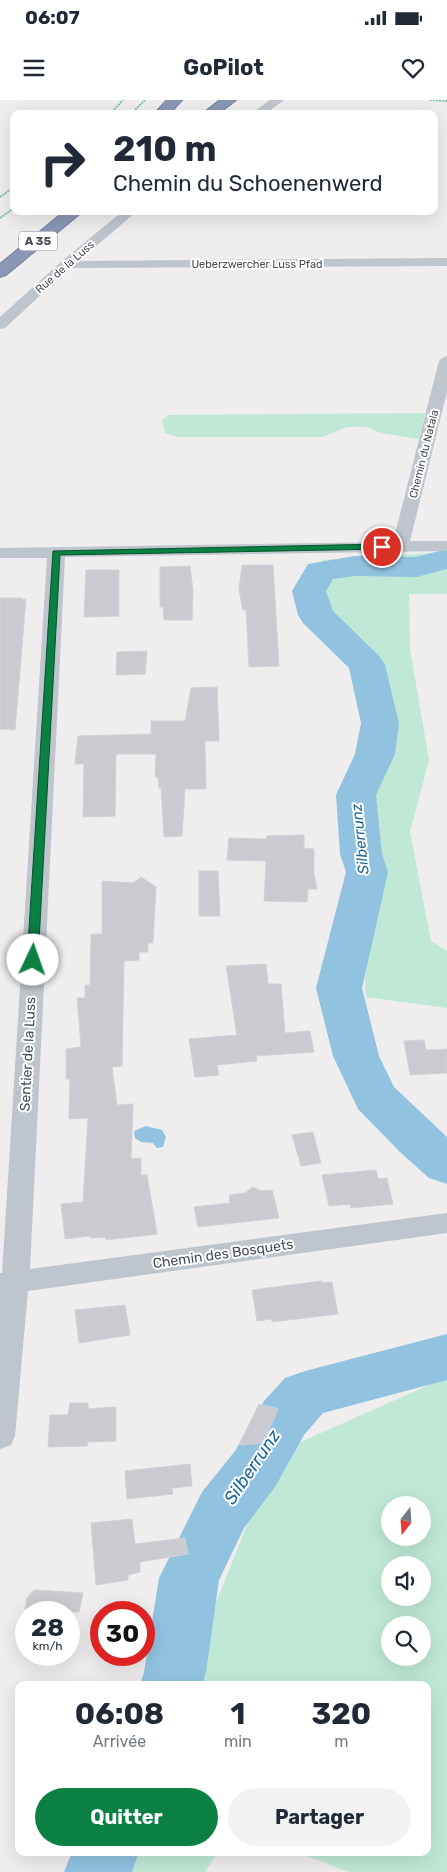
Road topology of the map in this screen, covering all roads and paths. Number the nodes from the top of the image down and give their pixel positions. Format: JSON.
{"nodes":[{"id":1,"x":123,"y":100,"type":"edge"},
{"id":2,"x":145,"y":100,"type":"edge"},
{"id":3,"x":175,"y":100,"type":"edge"},
{"id":4,"x":229,"y":100,"type":"edge"},
{"id":5,"x":278,"y":100,"type":"edge"},
{"id":6,"x":430,"y":100,"type":"edge"},
{"id":7,"x":447,"y":102,"type":"edge"},
{"id":8,"x":114,"y":110,"type":"edge"},
{"id":9,"x":135,"y":110,"type":"edge"},
{"id":10,"x":165,"y":110,"type":"edge"},
{"id":11,"x":214,"y":110,"type":"edge"},
{"id":12,"x":263,"y":110,"type":"edge"},
{"id":13,"x":47,"y":215,"type":"edge"},
{"id":14,"x":70,"y":215,"type":"edge"},
{"id":15,"x":126,"y":215,"type":"edge"},
{"id":16,"x":27,"y":230,"type":"dead end"},
{"id":17,"x":447,"y":262,"type":"edge"},
{"id":18,"x":67,"y":264,"type":"junction"},
{"id":19,"x":0,"y":272,"type":"edge"},
{"id":20,"x":0,"y":325,"type":"edge"},
{"id":21,"x":447,"y":361,"type":"edge"},
{"id":22,"x":447,"y":546,"type":"edge"},
{"id":23,"x":400,"y":547,"type":"junction"},
{"id":24,"x":56,"y":552,"type":"junction"},
{"id":25,"x":0,"y":553,"type":"edge"},
{"id":26,"x":447,"y":1223,"type":"edge"},
{"id":27,"x":7,"y":1284,"type":"edge"},
{"id":28,"x":0,"y":1436,"type":"edge"}],
"edges":[{"from":1,"to":8,"type":"path"},
{"from":2,"to":9,"type":"path"},
{"from":3,"to":10,"type":"highway"},
{"from":4,"to":11,"type":"highway"},
{"from":5,"to":12,"type":"street"},
{"from":6,"to":7,"type":"path"},
{"from":13,"to":16,"type":"highway","number":"A 35"},
{"from":14,"to":19,"type":"highway","number":"A 35"},
{"from":15,"to":18,"type":"street","name":"Rue de la Luss"},
{"from":17,"to":18,"type":"street","name":"Ueberzwercher Luss Pfad"},
{"from":18,"to":20,"type":"street","name":"Rue de la Luss"},
{"from":21,"to":23,"type":"street","name":"Chemin du Natala"},
{"from":22,"to":23,"type":"street"},
{"from":23,"to":24,"type":"street"},
{"from":24,"to":25,"type":"street"},
{"from":24,"to":27,"type":"street","name":"Sentier de la Luss"},
{"from":26,"to":27,"type":"street","name":"Chemin des Bosquets"},
{"from":27,"to":28,"type":"street","name":"Sentier de la Luss"}]}
